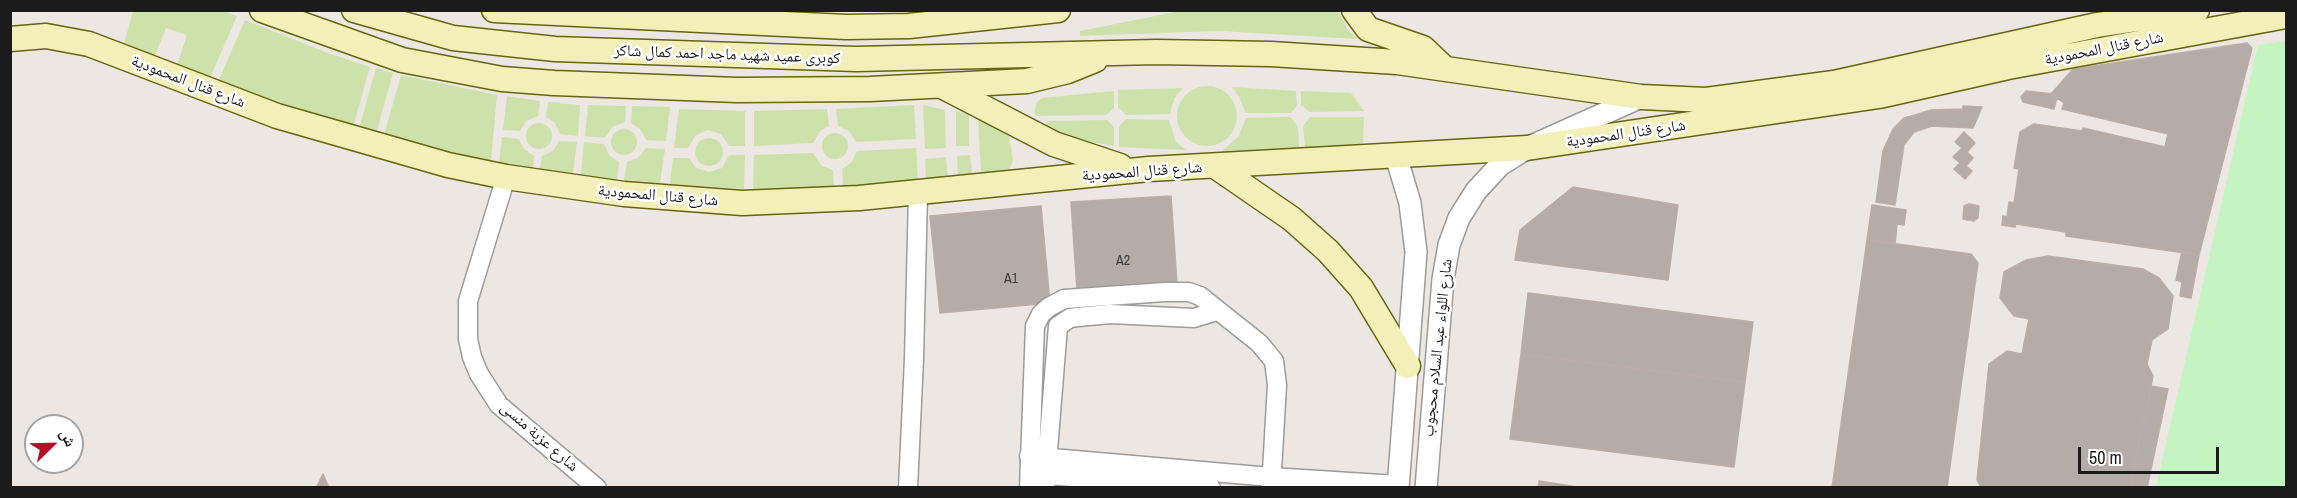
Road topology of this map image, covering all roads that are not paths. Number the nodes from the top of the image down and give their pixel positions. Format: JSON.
{"nodes":[{"id":1,"x":262,"y":10,"type":"edge"},
{"id":2,"x":354,"y":10,"type":"edge"},
{"id":3,"x":494,"y":10,"type":"edge"},
{"id":4,"x":1058,"y":10,"type":"edge"},
{"id":5,"x":1354,"y":10,"type":"edge"},
{"id":6,"x":2197,"y":10,"type":"edge"},
{"id":7,"x":2286,"y":16,"type":"edge"},
{"id":8,"x":10,"y":39,"type":"edge"},
{"id":9,"x":1106,"y":55,"type":"junction"},
{"id":10,"x":1444,"y":68,"type":"junction"},
{"id":11,"x":940,"y":85,"type":"junction"},
{"id":12,"x":1641,"y":97,"type":"junction"},
{"id":13,"x":1527,"y":148,"type":"junction"},
{"id":14,"x":1395,"y":156,"type":"junction"},
{"id":15,"x":1215,"y":166,"type":"junction"},
{"id":16,"x":1149,"y":169,"type":"junction"},
{"id":17,"x":506,"y":177,"type":"junction"},
{"id":18,"x":918,"y":193,"type":"junction"},
{"id":19,"x":1217,"y":311,"type":"junction"},
{"id":20,"x":1035,"y":326,"type":"junction"},
{"id":21,"x":1056,"y":330,"type":"junction"},
{"id":22,"x":1408,"y":366,"type":"junction"},
{"id":23,"x":1038,"y":473,"type":"edge"},
{"id":24,"x":1271,"y":482,"type":"edge"},
{"id":25,"x":1398,"y":486,"type":"edge"},
{"id":26,"x":597,"y":488,"type":"edge"},
{"id":27,"x":908,"y":488,"type":"edge"},
{"id":28,"x":1211,"y":488,"type":"edge"},
{"id":29,"x":1426,"y":488,"type":"edge"}],
"edges":[{"from":1,"to":11,"type":"main road"},
{"from":2,"to":9,"type":"main road","name":"كوبرى عميد شهيد ماجد احمد كمال شاكر"},
{"from":3,"to":4,"type":"main road","name":"كوبرى عميد شهيد ماجد احمد كمال شاكر"},
{"from":5,"to":10,"type":"main road"},
{"from":6,"to":12,"type":"main road","name":"شارع قنال المحمودية"},
{"from":7,"to":13,"type":"main road","name":"شارع قنال المحمودية"},
{"from":8,"to":17,"type":"main road","name":"شارع قنال المحمودية"},
{"from":9,"to":10,"type":"main road","name":"كوبرى عميد شهيد ماجد احمد كمال شاكر"},
{"from":9,"to":11,"type":"main road"},
{"from":10,"to":12,"type":"main road","name":"شارع قنال المحمودية"},
{"from":11,"to":16,"type":"main road"},
{"from":12,"to":13,"type":"street","name":"شارع اللواء عبد السلام محجوب"},
{"from":13,"to":14,"type":"main road","name":"شارع قنال المحمودية"},
{"from":13,"to":29,"type":"street","name":"شارع اللواء عبد السلام محجوب"},
{"from":14,"to":15,"type":"main road","name":"شارع قنال المحمودية"},
{"from":14,"to":22,"type":"street","name":"شارع اللواء عبد السلام محجوب"},
{"from":15,"to":16,"type":"main road","name":"شارع قنال المحمودية"},
{"from":15,"to":22,"type":"main road"},
{"from":16,"to":18,"type":"main road","name":"شارع قنال المحمودية"},
{"from":17,"to":18,"type":"main road","name":"شارع قنال المحمودية"},
{"from":17,"to":26,"type":"street","name":"شارع عزبة منسى"},
{"from":18,"to":27,"type":"street"},
{"from":19,"to":20,"type":"street"},
{"from":19,"to":21,"type":"street"},
{"from":19,"to":24,"type":"street"},
{"from":20,"to":21,"type":"street"},
{"from":20,"to":23,"type":"street"},
{"from":21,"to":23,"type":"street"},
{"from":22,"to":25,"type":"street","name":"شارع اللواء عبد السلام محجوب"},
{"from":23,"to":24,"type":"street"},
{"from":23,"to":28,"type":"street"},
{"from":24,"to":25,"type":"street"}]}
